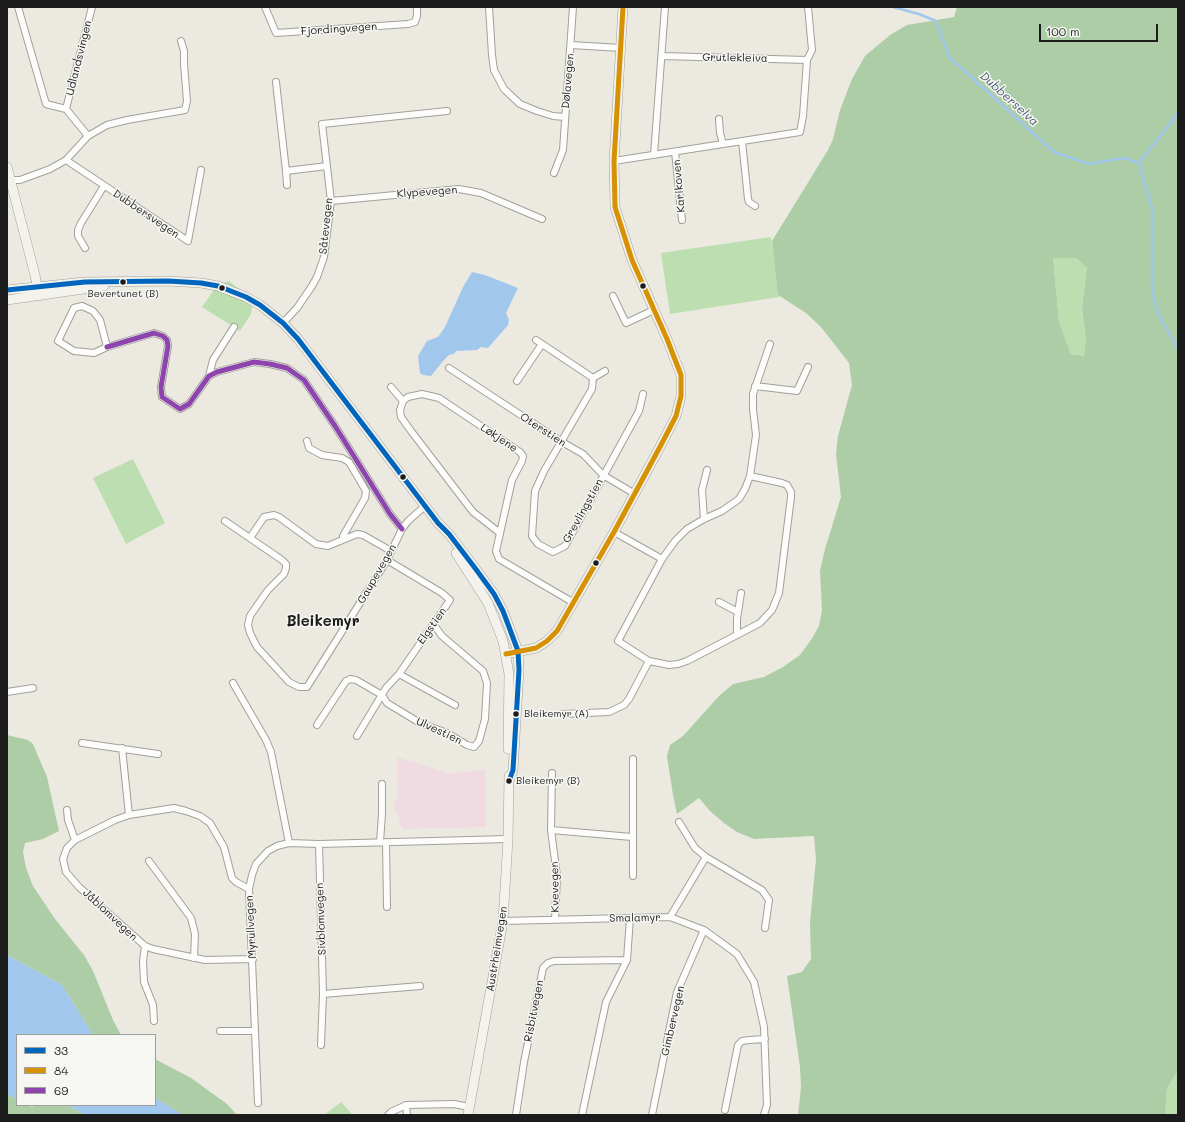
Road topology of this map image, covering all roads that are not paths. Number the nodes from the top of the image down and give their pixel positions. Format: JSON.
{"nodes":[{"id":1,"x":18,"y":7,"type":"edge"},
{"id":2,"x":92,"y":7,"type":"edge"},
{"id":3,"x":265,"y":7,"type":"edge"},
{"id":4,"x":417,"y":7,"type":"edge"},
{"id":5,"x":489,"y":7,"type":"edge"},
{"id":6,"x":573,"y":7,"type":"edge"},
{"id":7,"x":623,"y":7,"type":"edge"},
{"id":8,"x":665,"y":7,"type":"edge"},
{"id":9,"x":808,"y":7,"type":"edge"},
{"id":10,"x":181,"y":41,"type":"dead end"},
{"id":11,"x":571,"y":45,"type":"junction"},
{"id":12,"x":621,"y":48,"type":"junction"},
{"id":13,"x":662,"y":56,"type":"junction"},
{"id":14,"x":807,"y":60,"type":"junction"},
{"id":15,"x":276,"y":82,"type":"dead end"},
{"id":16,"x":66,"y":109,"type":"junction"},
{"id":17,"x":447,"y":111,"type":"dead end"},
{"id":18,"x":565,"y":117,"type":"junction"},
{"id":19,"x":719,"y":120,"type":"dead end"},
{"id":20,"x":88,"y":136,"type":"junction"},
{"id":21,"x":742,"y":141,"type":"junction"},
{"id":22,"x":723,"y":144,"type":"junction"},
{"id":23,"x":676,"y":152,"type":"junction"},
{"id":24,"x":654,"y":155,"type":"junction"},
{"id":25,"x":66,"y":160,"type":"junction"},
{"id":26,"x":614,"y":161,"type":"junction"},
{"id":27,"x":327,"y":166,"type":"junction"},
{"id":28,"x":7,"y":167,"type":"edge"},
{"id":29,"x":201,"y":170,"type":"dead end"},
{"id":30,"x":286,"y":170,"type":"junction"},
{"id":31,"x":554,"y":173,"type":"dead end"},
{"id":32,"x":11,"y":180,"type":"junction"},
{"id":33,"x":287,"y":185,"type":"dead end"},
{"id":34,"x":104,"y":186,"type":"junction"},
{"id":35,"x":331,"y":201,"type":"junction"},
{"id":36,"x":755,"y":206,"type":"dead end"},
{"id":37,"x":542,"y":219,"type":"dead end"},
{"id":38,"x":682,"y":220,"type":"dead end"},
{"id":39,"x":85,"y":248,"type":"dead end"},
{"id":40,"x":7,"y":290,"type":"edge"},
{"id":41,"x":38,"y":291,"type":"junction"},
{"id":42,"x":613,"y":296,"type":"dead end"},
{"id":43,"x":7,"y":300,"type":"edge"},
{"id":44,"x":654,"y":310,"type":"junction"},
{"id":45,"x":283,"y":323,"type":"junction"},
{"id":46,"x":234,"y":327,"type":"dead end"},
{"id":47,"x":770,"y":344,"type":"dead end"},
{"id":48,"x":107,"y":347,"type":"junction"},
{"id":49,"x":808,"y":367,"type":"dead end"},
{"id":50,"x":449,"y":368,"type":"dead end"},
{"id":51,"x":605,"y":371,"type":"dead end"},
{"id":52,"x":209,"y":376,"type":"junction"},
{"id":53,"x":594,"y":378,"type":"junction"},
{"id":54,"x":517,"y":381,"type":"dead end"},
{"id":55,"x":755,"y":386,"type":"junction"},
{"id":56,"x":391,"y":387,"type":"dead end"},
{"id":57,"x":643,"y":394,"type":"dead end"},
{"id":58,"x":403,"y":401,"type":"junction"},
{"id":59,"x":307,"y":441,"type":"dead end"},
{"id":60,"x":562,"y":442,"type":"junction"},
{"id":61,"x":707,"y":470,"type":"dead end"},
{"id":62,"x":603,"y":476,"type":"junction"},
{"id":63,"x":750,"y":476,"type":"junction"},
{"id":64,"x":635,"y":494,"type":"junction"},
{"id":65,"x":425,"y":506,"type":"junction"},
{"id":66,"x":704,"y":518,"type":"junction"},
{"id":67,"x":225,"y":521,"type":"dead end"},
{"id":68,"x":438,"y":523,"type":"junction"},
{"id":69,"x":402,"y":528,"type":"junction"},
{"id":70,"x":614,"y":532,"type":"junction"},
{"id":71,"x":500,"y":533,"type":"junction"},
{"id":72,"x":250,"y":538,"type":"junction"},
{"id":73,"x":344,"y":539,"type":"junction"},
{"id":74,"x":391,"y":551,"type":"junction"},
{"id":75,"x":662,"y":559,"type":"junction"},
{"id":76,"x":387,"y":560,"type":"junction"},
{"id":77,"x":741,"y":593,"type":"dead end"},
{"id":78,"x":719,"y":602,"type":"dead end"},
{"id":79,"x":574,"y":603,"type":"junction"},
{"id":80,"x":738,"y":612,"type":"junction"},
{"id":81,"x":434,"y":625,"type":"junction"},
{"id":82,"x":737,"y":635,"type":"junction"},
{"id":83,"x":518,"y":651,"type":"junction"},
{"id":84,"x":506,"y":654,"type":"junction"},
{"id":85,"x":649,"y":661,"type":"junction"},
{"id":86,"x":398,"y":674,"type":"junction"},
{"id":87,"x":233,"y":683,"type":"dead end"},
{"id":88,"x":33,"y":688,"type":"dead end"},
{"id":89,"x":7,"y":692,"type":"edge"},
{"id":90,"x":382,"y":695,"type":"junction"},
{"id":91,"x":455,"y":705,"type":"dead end"},
{"id":92,"x":563,"y":714,"type":"dead end"},
{"id":93,"x":317,"y":725,"type":"dead end"},
{"id":94,"x":357,"y":736,"type":"dead end"},
{"id":95,"x":82,"y":743,"type":"dead end"},
{"id":96,"x":122,"y":748,"type":"junction"},
{"id":97,"x":158,"y":754,"type":"dead end"},
{"id":98,"x":633,"y":759,"type":"dead end"},
{"id":99,"x":552,"y":773,"type":"dead end"},
{"id":100,"x":509,"y":781,"type":"junction"},
{"id":101,"x":382,"y":784,"type":"dead end"},
{"id":102,"x":67,"y":810,"type":"dead end"},
{"id":103,"x":130,"y":815,"type":"junction"},
{"id":104,"x":679,"y":822,"type":"dead end"},
{"id":105,"x":551,"y":830,"type":"junction"},
{"id":106,"x":632,"y":837,"type":"junction"},
{"id":107,"x":508,"y":839,"type":"junction"},
{"id":108,"x":75,"y":840,"type":"junction"},
{"id":109,"x":383,"y":842,"type":"junction"},
{"id":110,"x":289,"y":844,"type":"junction"},
{"id":111,"x":319,"y":844,"type":"junction"},
{"id":112,"x":706,"y":857,"type":"junction"},
{"id":113,"x":150,"y":862,"type":"dead end"},
{"id":114,"x":633,"y":876,"type":"dead end"},
{"id":115,"x":250,"y":889,"type":"junction"},
{"id":116,"x":387,"y":907,"type":"dead end"},
{"id":117,"x":670,"y":917,"type":"junction"},
{"id":118,"x":630,"y":918,"type":"junction"},
{"id":119,"x":555,"y":919,"type":"junction"},
{"id":120,"x":503,"y":920,"type":"junction"},
{"id":121,"x":765,"y":928,"type":"dead end"},
{"id":122,"x":704,"y":930,"type":"junction"},
{"id":123,"x":145,"y":946,"type":"junction"},
{"id":124,"x":194,"y":958,"type":"junction"},
{"id":125,"x":253,"y":959,"type":"junction"},
{"id":126,"x":627,"y":960,"type":"junction"},
{"id":127,"x":420,"y":986,"type":"dead end"},
{"id":128,"x":323,"y":994,"type":"junction"},
{"id":129,"x":154,"y":1021,"type":"dead end"},
{"id":130,"x":220,"y":1031,"type":"dead end"},
{"id":131,"x":255,"y":1031,"type":"junction"},
{"id":132,"x":765,"y":1039,"type":"junction"},
{"id":133,"x":321,"y":1045,"type":"dead end"},
{"id":134,"x":258,"y":1103,"type":"dead end"},
{"id":135,"x":406,"y":1105,"type":"junction"},
{"id":136,"x":725,"y":1110,"type":"dead end"},
{"id":137,"x":469,"y":1111,"type":"edge"},
{"id":138,"x":388,"y":1115,"type":"edge"},
{"id":139,"x":407,"y":1115,"type":"edge"},
{"id":140,"x":516,"y":1115,"type":"edge"},
{"id":141,"x":582,"y":1115,"type":"edge"},
{"id":142,"x":652,"y":1115,"type":"edge"},
{"id":143,"x":764,"y":1115,"type":"edge"}],
"edges":[{"from":1,"to":16,"type":"street","name":"Udlandsvingen"},
{"from":2,"to":16,"type":"street","name":"Udlandsvingen"},
{"from":3,"to":4,"type":"street","name":"Fjordingvegen"},
{"from":5,"to":18,"type":"street","name":"Dølavegen"},
{"from":6,"to":11,"type":"street","name":"Dølavegen"},
{"from":7,"to":12,"type":"main road"},
{"from":8,"to":13,"type":"street"},
{"from":9,"to":14,"type":"street"},
{"from":10,"to":20,"type":"street"},
{"from":11,"to":12,"type":"street","name":"Dølavegen"},
{"from":11,"to":18,"type":"street","name":"Dølavegen"},
{"from":12,"to":26,"type":"main road"},
{"from":13,"to":14,"type":"street","name":"Grutlekleiva"},
{"from":13,"to":24,"type":"street"},
{"from":14,"to":21,"type":"street","name":"Karikoven"},
{"from":15,"to":30,"type":"street"},
{"from":16,"to":20,"type":"street","name":"Udlandsvingen"},
{"from":17,"to":27,"type":"street","name":"Såtevegen"},
{"from":18,"to":31,"type":"street","name":"Dølavegen"},
{"from":19,"to":22,"type":"street"},
{"from":20,"to":25,"type":"street"},
{"from":21,"to":22,"type":"street","name":"Karikoven"},
{"from":21,"to":36,"type":"street"},
{"from":22,"to":23,"type":"street","name":"Karikoven"},
{"from":23,"to":24,"type":"street","name":"Karikoven"},
{"from":23,"to":38,"type":"street","name":"Karikoven"},
{"from":24,"to":26,"type":"street","name":"Karikoven"},
{"from":25,"to":32,"type":"street"},
{"from":25,"to":34,"type":"street","name":"Dubbersvegen"},
{"from":26,"to":44,"type":"main road"},
{"from":27,"to":30,"type":"street"},
{"from":27,"to":35,"type":"street","name":"Såtevegen"},
{"from":28,"to":32,"type":"main road"},
{"from":29,"to":34,"type":"street","name":"Dubbersvegen"},
{"from":30,"to":33,"type":"street"},
{"from":32,"to":41,"type":"main road"},
{"from":34,"to":39,"type":"street","name":"Dubbersvegen"},
{"from":35,"to":37,"type":"street","name":"Klypevegen"},
{"from":35,"to":45,"type":"street","name":"Såtevegen"},
{"from":40,"to":41,"type":"main road","name":"Austrheimvegen"},
{"from":41,"to":43,"type":"main road","name":"Austrheimvegen"},
{"from":41,"to":45,"type":"main road","name":"Austrheimvegen"},
{"from":42,"to":44,"type":"street"},
{"from":44,"to":64,"type":"main road"},
{"from":45,"to":65,"type":"main road","name":"Austrheimvegen"},
{"from":46,"to":52,"type":"street"},
{"from":47,"to":55,"type":"street"},
{"from":48,"to":48,"type":"street"},
{"from":48,"to":52,"type":"street"},
{"from":49,"to":55,"type":"street"},
{"from":50,"to":60,"type":"street","name":"Oterstien"},
{"from":51,"to":53,"type":"street"},
{"from":52,"to":69,"type":"street"},
{"from":53,"to":54,"type":"street"},
{"from":53,"to":60,"type":"street","name":"Grevlingstien"},
{"from":55,"to":63,"type":"street"},
{"from":56,"to":58,"type":"street"},
{"from":57,"to":62,"type":"street","name":"Grevlingstien"},
{"from":58,"to":71,"type":"street"},
{"from":58,"to":71,"type":"street","name":"Løkjene"},
{"from":59,"to":73,"type":"street"},
{"from":60,"to":62,"type":"street","name":"Oterstien"},
{"from":60,"to":62,"type":"street","name":"Grevlingstien"},
{"from":61,"to":66,"type":"street"},
{"from":62,"to":64,"type":"street","name":"Oterstien"},
{"from":63,"to":66,"type":"street"},
{"from":63,"to":82,"type":"street"},
{"from":64,"to":70,"type":"main road"},
{"from":65,"to":68,"type":"main road","name":"Austrheimvegen"},
{"from":65,"to":69,"type":"street","name":"Gaupevegen"},
{"from":66,"to":75,"type":"street"},
{"from":67,"to":72,"type":"street"},
{"from":68,"to":83,"type":"main road","name":"Austrheimvegen"},
{"from":68,"to":84,"type":"main road","name":"Austrheimvegen"},
{"from":69,"to":74,"type":"street","name":"Gaupevegen"},
{"from":70,"to":75,"type":"street"},
{"from":70,"to":79,"type":"main road"},
{"from":71,"to":79,"type":"street","name":"Løkjene"},
{"from":72,"to":73,"type":"street"},
{"from":72,"to":76,"type":"street","name":"Gaupevegen"},
{"from":73,"to":74,"type":"street"},
{"from":74,"to":76,"type":"street","name":"Gaupevegen"},
{"from":75,"to":85,"type":"street"},
{"from":76,"to":81,"type":"street","name":"Elgstien"},
{"from":77,"to":80,"type":"street"},
{"from":78,"to":80,"type":"street"},
{"from":79,"to":83,"type":"main road"},
{"from":80,"to":82,"type":"street"},
{"from":81,"to":86,"type":"street","name":"Elgstien"},
{"from":81,"to":90,"type":"street","name":"Ulvestien"},
{"from":82,"to":85,"type":"street"},
{"from":83,"to":84,"type":"main road"},
{"from":83,"to":100,"type":"main road","name":"Austrheimvegen"},
{"from":84,"to":100,"type":"main road","name":"Austrheimvegen"},
{"from":85,"to":92,"type":"street"},
{"from":86,"to":90,"type":"street","name":"Elgstien"},
{"from":86,"to":91,"type":"street"},
{"from":87,"to":110,"type":"street"},
{"from":88,"to":89,"type":"street"},
{"from":90,"to":93,"type":"street","name":"Ulvestien"},
{"from":90,"to":94,"type":"street","name":"Elgstien"},
{"from":95,"to":96,"type":"street"},
{"from":96,"to":97,"type":"street"},
{"from":96,"to":103,"type":"street"},
{"from":98,"to":106,"type":"street"},
{"from":99,"to":105,"type":"street","name":"Kvevegen"},
{"from":100,"to":107,"type":"main road","name":"Austrheimvegen"},
{"from":101,"to":109,"type":"street"},
{"from":102,"to":108,"type":"street"},
{"from":103,"to":108,"type":"street","name":"Jåblomvegen"},
{"from":103,"to":115,"type":"street","name":"Jåblomvegen"},
{"from":104,"to":112,"type":"street"},
{"from":105,"to":106,"type":"street"},
{"from":105,"to":119,"type":"street","name":"Kvevegen"},
{"from":106,"to":114,"type":"street"},
{"from":107,"to":109,"type":"street","name":"Myrullvegen"},
{"from":107,"to":120,"type":"main road","name":"Austrheimvegen"},
{"from":108,"to":123,"type":"street","name":"Jåblomvegen"},
{"from":109,"to":111,"type":"street","name":"Myrullvegen"},
{"from":109,"to":116,"type":"street"},
{"from":110,"to":111,"type":"street","name":"Myrullvegen"},
{"from":110,"to":115,"type":"street","name":"Myrullvegen"},
{"from":111,"to":128,"type":"street","name":"Sivblomvegen"},
{"from":112,"to":117,"type":"street"},
{"from":112,"to":121,"type":"street"},
{"from":113,"to":124,"type":"street"},
{"from":115,"to":125,"type":"street","name":"Myrullvegen"},
{"from":117,"to":118,"type":"street","name":"Smalamyr"},
{"from":117,"to":122,"type":"street","name":"Smalamyr"},
{"from":118,"to":119,"type":"street","name":"Smalamyr"},
{"from":118,"to":126,"type":"street"},
{"from":119,"to":120,"type":"street","name":"Smalamyr"},
{"from":120,"to":137,"type":"main road","name":"Austrheimvegen"},
{"from":122,"to":132,"type":"street","name":"Smalamyr"},
{"from":122,"to":142,"type":"street","name":"Gimbervegen"},
{"from":123,"to":124,"type":"street","name":"Jåblomvegen"},
{"from":123,"to":129,"type":"street"},
{"from":124,"to":125,"type":"street","name":"Jåblomvegen"},
{"from":125,"to":131,"type":"street","name":"Myrullvegen"},
{"from":126,"to":140,"type":"street","name":"Risbitvegen"},
{"from":126,"to":141,"type":"street"},
{"from":127,"to":128,"type":"street"},
{"from":128,"to":133,"type":"street","name":"Sivblomvegen"},
{"from":130,"to":131,"type":"street"},
{"from":131,"to":134,"type":"street","name":"Myrullvegen"},
{"from":132,"to":136,"type":"street"},
{"from":132,"to":143,"type":"street","name":"Smalamyr"},
{"from":135,"to":137,"type":"street"},
{"from":135,"to":138,"type":"street"},
{"from":135,"to":139,"type":"street"}]}
